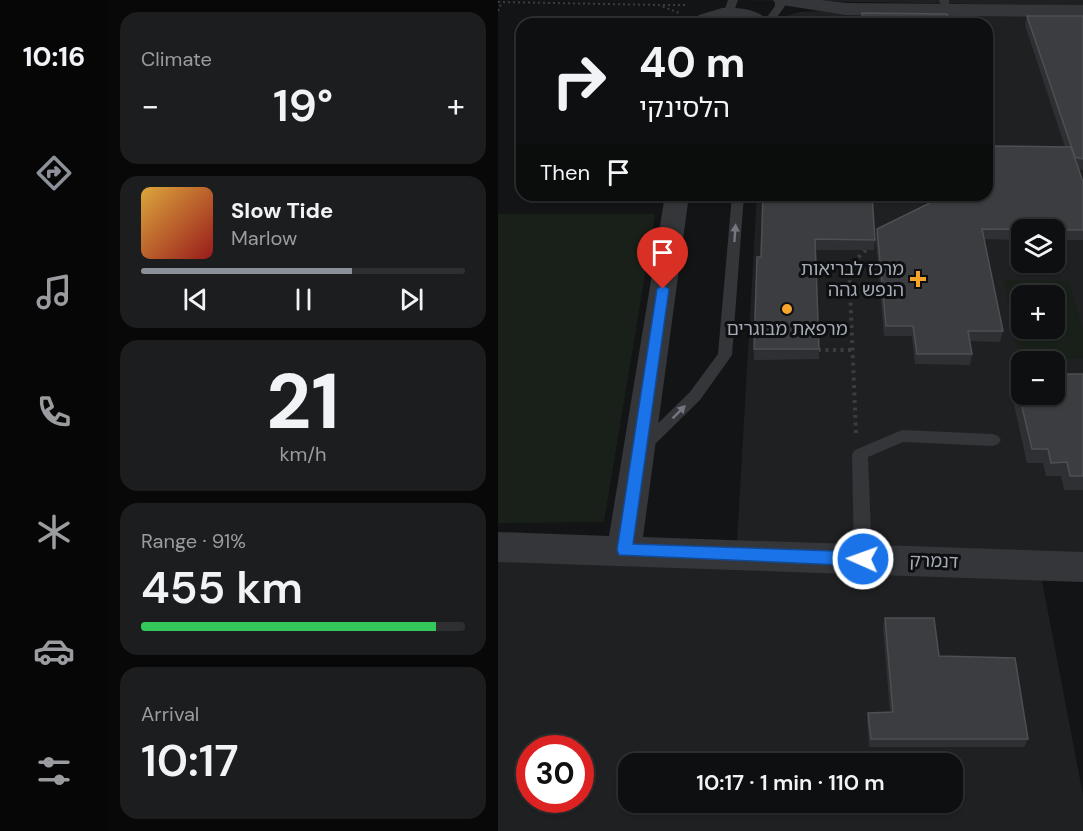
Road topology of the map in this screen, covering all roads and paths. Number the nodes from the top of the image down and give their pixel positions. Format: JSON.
{"nodes":[{"id":1,"x":781,"y":0,"type":"edge"},
{"id":2,"x":500,"y":2,"type":"edge"},
{"id":3,"x":659,"y":4,"type":"junction"},
{"id":4,"x":945,"y":5,"type":"edge"},
{"id":5,"x":730,"y":7,"type":"edge"},
{"id":6,"x":498,"y":11,"type":"edge"},
{"id":7,"x":1083,"y":11,"type":"edge"},
{"id":8,"x":697,"y":17,"type":"edge"},
{"id":9,"x":752,"y":18,"type":"edge"},
{"id":10,"x":771,"y":18,"type":"edge"},
{"id":11,"x":676,"y":201,"type":"edge"},
{"id":12,"x":737,"y":201,"type":"edge"},
{"id":13,"x":872,"y":242,"type":"edge"},
{"id":14,"x":819,"y":350,"type":"edge"},
{"id":15,"x":853,"y":350,"type":"junction"},
{"id":16,"x":993,"y":440,"type":"dead end"},
{"id":17,"x":856,"y":442,"type":"dead end"},
{"id":18,"x":638,"y":453,"type":"junction"},
{"id":19,"x":498,"y":547,"type":"edge"},
{"id":20,"x":624,"y":550,"type":"junction"},
{"id":21,"x":863,"y":559,"type":"junction"},
{"id":22,"x":1083,"y":567,"type":"edge"}],
"edges":[{"from":1,"to":4,"type":"street"},
{"from":1,"to":10,"type":"lane"},
{"from":2,"to":3,"type":"path"},
{"from":2,"to":6,"type":"path"},
{"from":3,"to":8,"type":"path"},
{"from":3,"to":8,"type":"path"},
{"from":4,"to":7,"type":"street"},
{"from":5,"to":8,"type":"street"},
{"from":5,"to":9,"type":"street"},
{"from":11,"to":18,"type":"street"},
{"from":18,"to":12,"type":"lane","one_way":true},
{"from":13,"to":15,"type":"path"},
{"from":14,"to":15,"type":"path"},
{"from":15,"to":17,"type":"path"},
{"from":16,"to":21,"type":"lane"},
{"from":18,"to":20,"type":"street"},
{"from":19,"to":20,"type":"street","name":"דנמרק"},
{"from":20,"to":21,"type":"street","name":"דנמרק"},
{"from":21,"to":22,"type":"street","name":"דנמרק"}]}
